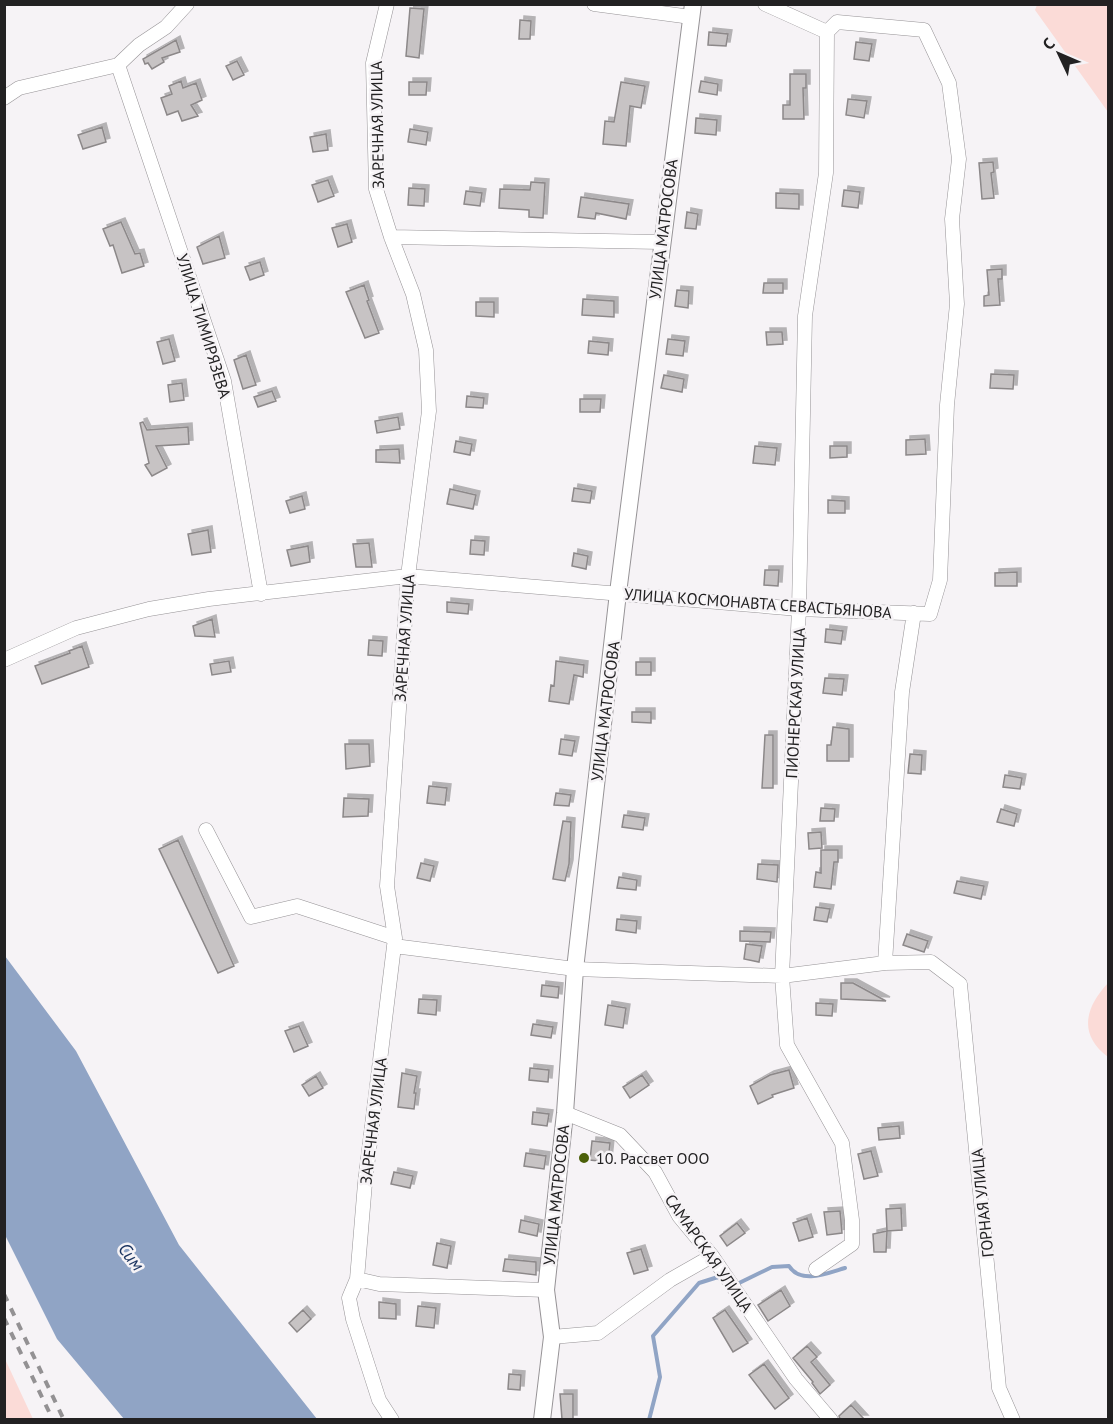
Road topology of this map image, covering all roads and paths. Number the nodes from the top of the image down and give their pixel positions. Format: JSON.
{"nodes":[{"id":1,"x":187,"y":4,"type":"edge"},
{"id":2,"x":387,"y":4,"type":"edge"},
{"id":3,"x":594,"y":4,"type":"edge"},
{"id":4,"x":765,"y":4,"type":"edge"},
{"id":5,"x":692,"y":11,"type":"edge"},
{"id":6,"x":827,"y":32,"type":"junction"},
{"id":7,"x":118,"y":65,"type":"junction"},
{"id":8,"x":4,"y":98,"type":"edge"},
{"id":9,"x":391,"y":237,"type":"junction"},
{"id":10,"x":661,"y":242,"type":"junction"},
{"id":11,"x":408,"y":576,"type":"junction"},
{"id":12,"x":618,"y":593,"type":"junction"},
{"id":13,"x":261,"y":594,"type":"junction"},
{"id":14,"x":799,"y":609,"type":"junction"},
{"id":15,"x":914,"y":613,"type":"junction"},
{"id":16,"x":4,"y":660,"type":"edge"},
{"id":17,"x":206,"y":830,"type":"dead end"},
{"id":18,"x":394,"y":942,"type":"junction"},
{"id":19,"x":885,"y":963,"type":"junction"},
{"id":20,"x":575,"y":969,"type":"junction"},
{"id":21,"x":782,"y":976,"type":"junction"},
{"id":22,"x":565,"y":1113,"type":"junction"},
{"id":23,"x":712,"y":1256,"type":"junction"},
{"id":24,"x":816,"y":1269,"type":"dead end"},
{"id":25,"x":357,"y":1279,"type":"junction"},
{"id":26,"x":546,"y":1290,"type":"junction"},
{"id":27,"x":552,"y":1337,"type":"junction"},
{"id":28,"x":392,"y":1419,"type":"edge"},
{"id":29,"x":542,"y":1419,"type":"edge"},
{"id":30,"x":831,"y":1419,"type":"edge"},
{"id":31,"x":1012,"y":1419,"type":"edge"}],
"edges":[{"from":1,"to":7,"type":"street"},
{"from":2,"to":9,"type":"street","name":"ЗАРЕЧНАЯ УЛИЦА"},
{"from":3,"to":5,"type":"street"},
{"from":4,"to":6,"type":"street"},
{"from":5,"to":10,"type":"main road","name":"УЛИЦА МАТРОСОВА"},
{"from":6,"to":14,"type":"street","name":"ПИОНЕРСКАЯ УЛИЦА"},
{"from":6,"to":15,"type":"street","name":"УЛИЦА КОСМОНАВТА СЕВАСТЬЯНОВА"},
{"from":7,"to":8,"type":"street"},
{"from":7,"to":13,"type":"street","name":"УЛИЦА ТИМИРЯЗЕВА"},
{"from":9,"to":10,"type":"street"},
{"from":9,"to":11,"type":"street","name":"ЗАРЕЧНАЯ УЛИЦА"},
{"from":10,"to":12,"type":"main road","name":"УЛИЦА МАТРОСОВА"},
{"from":11,"to":12,"type":"street","name":"УЛИЦА КОСМОНАВТА СЕВАСТЬЯНОВА"},
{"from":11,"to":13,"type":"street","name":"УЛИЦА КОСМОНАВТА СЕВАСТЬЯНОВА"},
{"from":11,"to":18,"type":"street","name":"ЗАРЕЧНАЯ УЛИЦА"},
{"from":12,"to":14,"type":"street","name":"УЛИЦА КОСМОНАВТА СЕВАСТЬЯНОВА"},
{"from":12,"to":20,"type":"main road","name":"УЛИЦА МАТРОСОВА"},
{"from":13,"to":16,"type":"street","name":"УЛИЦА КОСМОНАВТА СЕВАСТЬЯНОВА"},
{"from":14,"to":15,"type":"street","name":"УЛИЦА КОСМОНАВТА СЕВАСТЬЯНОВА"},
{"from":14,"to":21,"type":"street","name":"ПИОНЕРСКАЯ УЛИЦА"},
{"from":15,"to":19,"type":"street"},
{"from":17,"to":18,"type":"street"},
{"from":18,"to":20,"type":"street"},
{"from":18,"to":25,"type":"street","name":"ЗАРЕЧНАЯ УЛИЦА"},
{"from":19,"to":21,"type":"street"},
{"from":19,"to":31,"type":"street","name":"ГОРНАЯ УЛИЦА"},
{"from":20,"to":21,"type":"street"},
{"from":20,"to":22,"type":"main road","name":"УЛИЦА МАТРОСОВА"},
{"from":21,"to":24,"type":"street","name":"ПИОНЕРСКАЯ УЛИЦА"},
{"from":22,"to":23,"type":"street","name":"САМАРСКАЯ УЛИЦА"},
{"from":22,"to":26,"type":"main road","name":"УЛИЦА МАТРОСОВА"},
{"from":23,"to":27,"type":"street"},
{"from":23,"to":30,"type":"street","name":"САМАРСКАЯ УЛИЦА"},
{"from":25,"to":26,"type":"street"},
{"from":25,"to":28,"type":"street","name":"ЗАРЕЧНАЯ УЛИЦА"},
{"from":26,"to":27,"type":"main road","name":"УЛИЦА МАТРОСОВА"},
{"from":27,"to":29,"type":"main road","name":"УЛИЦА МАТРОСОВА"}]}
